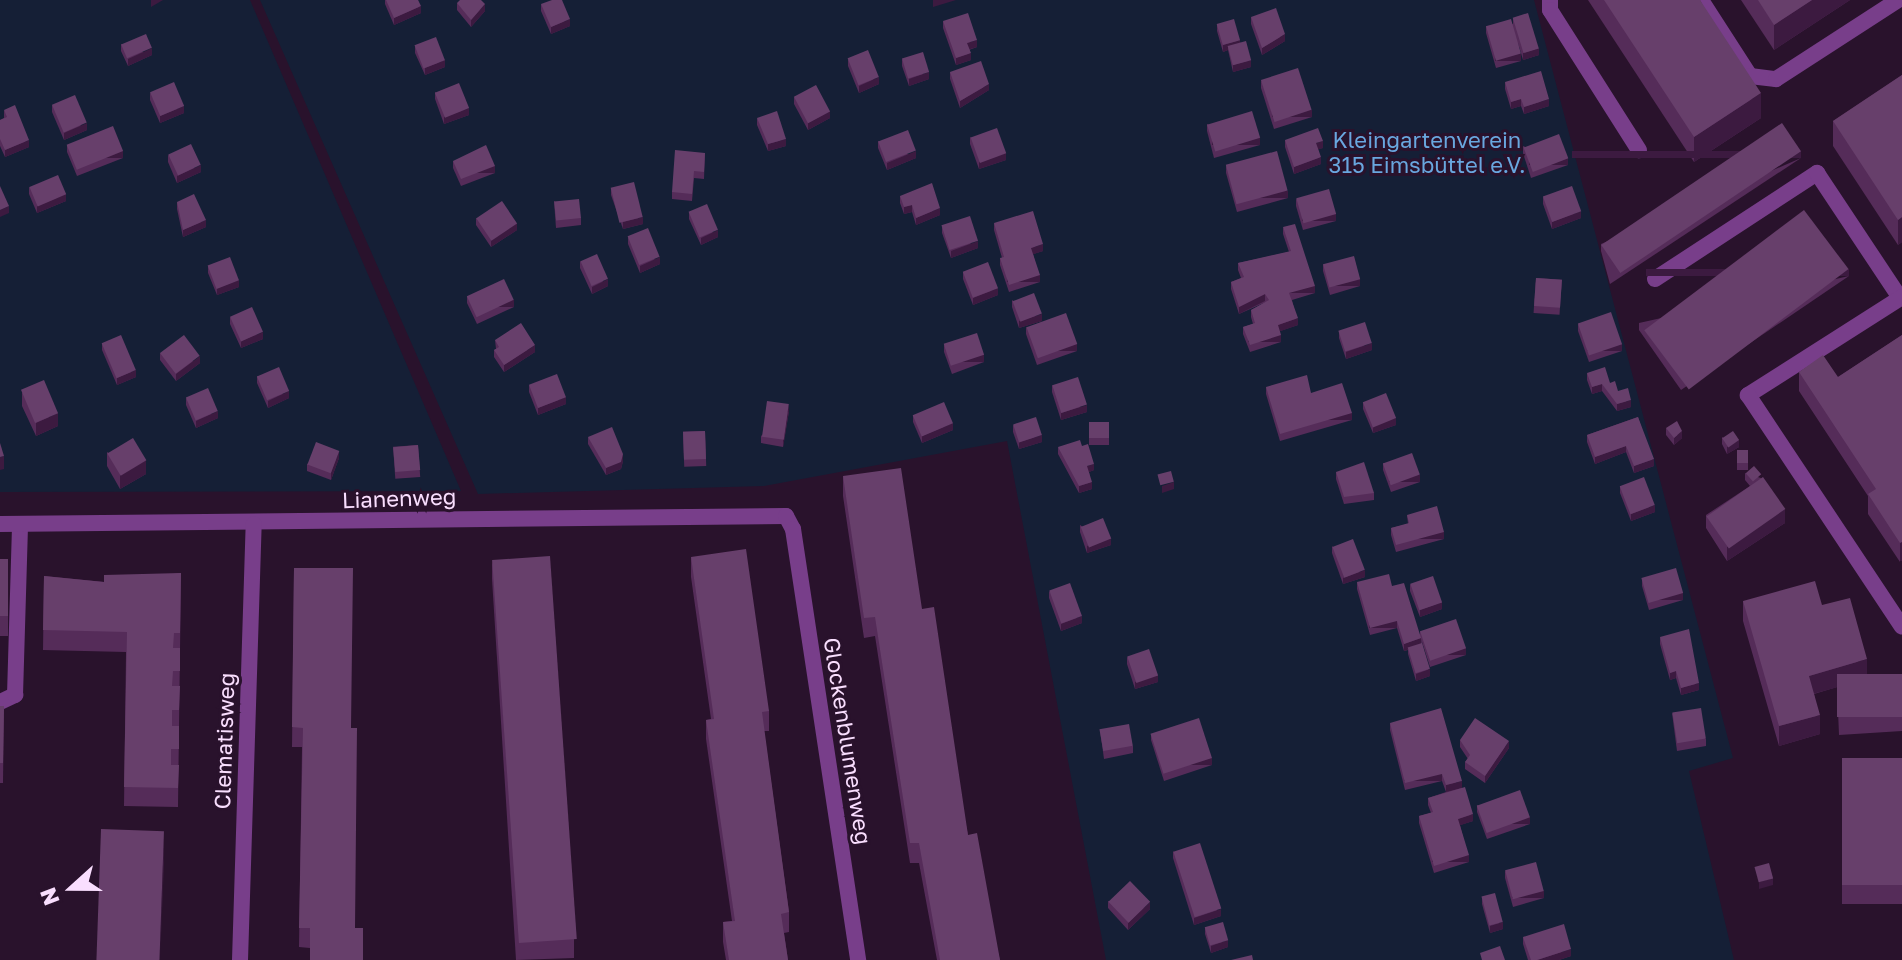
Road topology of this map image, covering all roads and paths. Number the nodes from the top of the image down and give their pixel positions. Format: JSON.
{"nodes":[{"id":1,"x":1550,"y":0,"type":"edge"},
{"id":2,"x":1701,"y":0,"type":"edge"},
{"id":3,"x":1898,"y":0,"type":"edge"},
{"id":4,"x":1639,"y":150,"type":"dead end"},
{"id":5,"x":1655,"y":279,"type":"dead end"},
{"id":6,"x":1901,"y":297,"type":"edge"},
{"id":7,"x":0,"y":524,"type":"edge"},
{"id":8,"x":254,"y":524,"type":"junction"},
{"id":9,"x":20,"y":525,"type":"junction"},
{"id":10,"x":793,"y":529,"type":"joint"},
{"id":11,"x":1900,"y":617,"type":"edge"},
{"id":12,"x":0,"y":702,"type":"edge"},
{"id":13,"x":240,"y":960,"type":"edge"},
{"id":14,"x":858,"y":960,"type":"edge"}],
"edges":[{"from":1,"to":4,"type":"street"},
{"from":2,"to":3,"type":"street"},
{"from":5,"to":6,"type":"street"},
{"from":6,"to":11,"type":"street"},
{"from":7,"to":9,"type":"street","name":"Lianenweg"},
{"from":8,"to":9,"type":"street","name":"Lianenweg"},
{"from":8,"to":10,"type":"street","name":"Lianenweg"},
{"from":8,"to":13,"type":"street","name":"Clematisweg"},
{"from":9,"to":12,"type":"street"},
{"from":10,"to":14,"type":"street","name":"Glockenblumenweg"}]}
